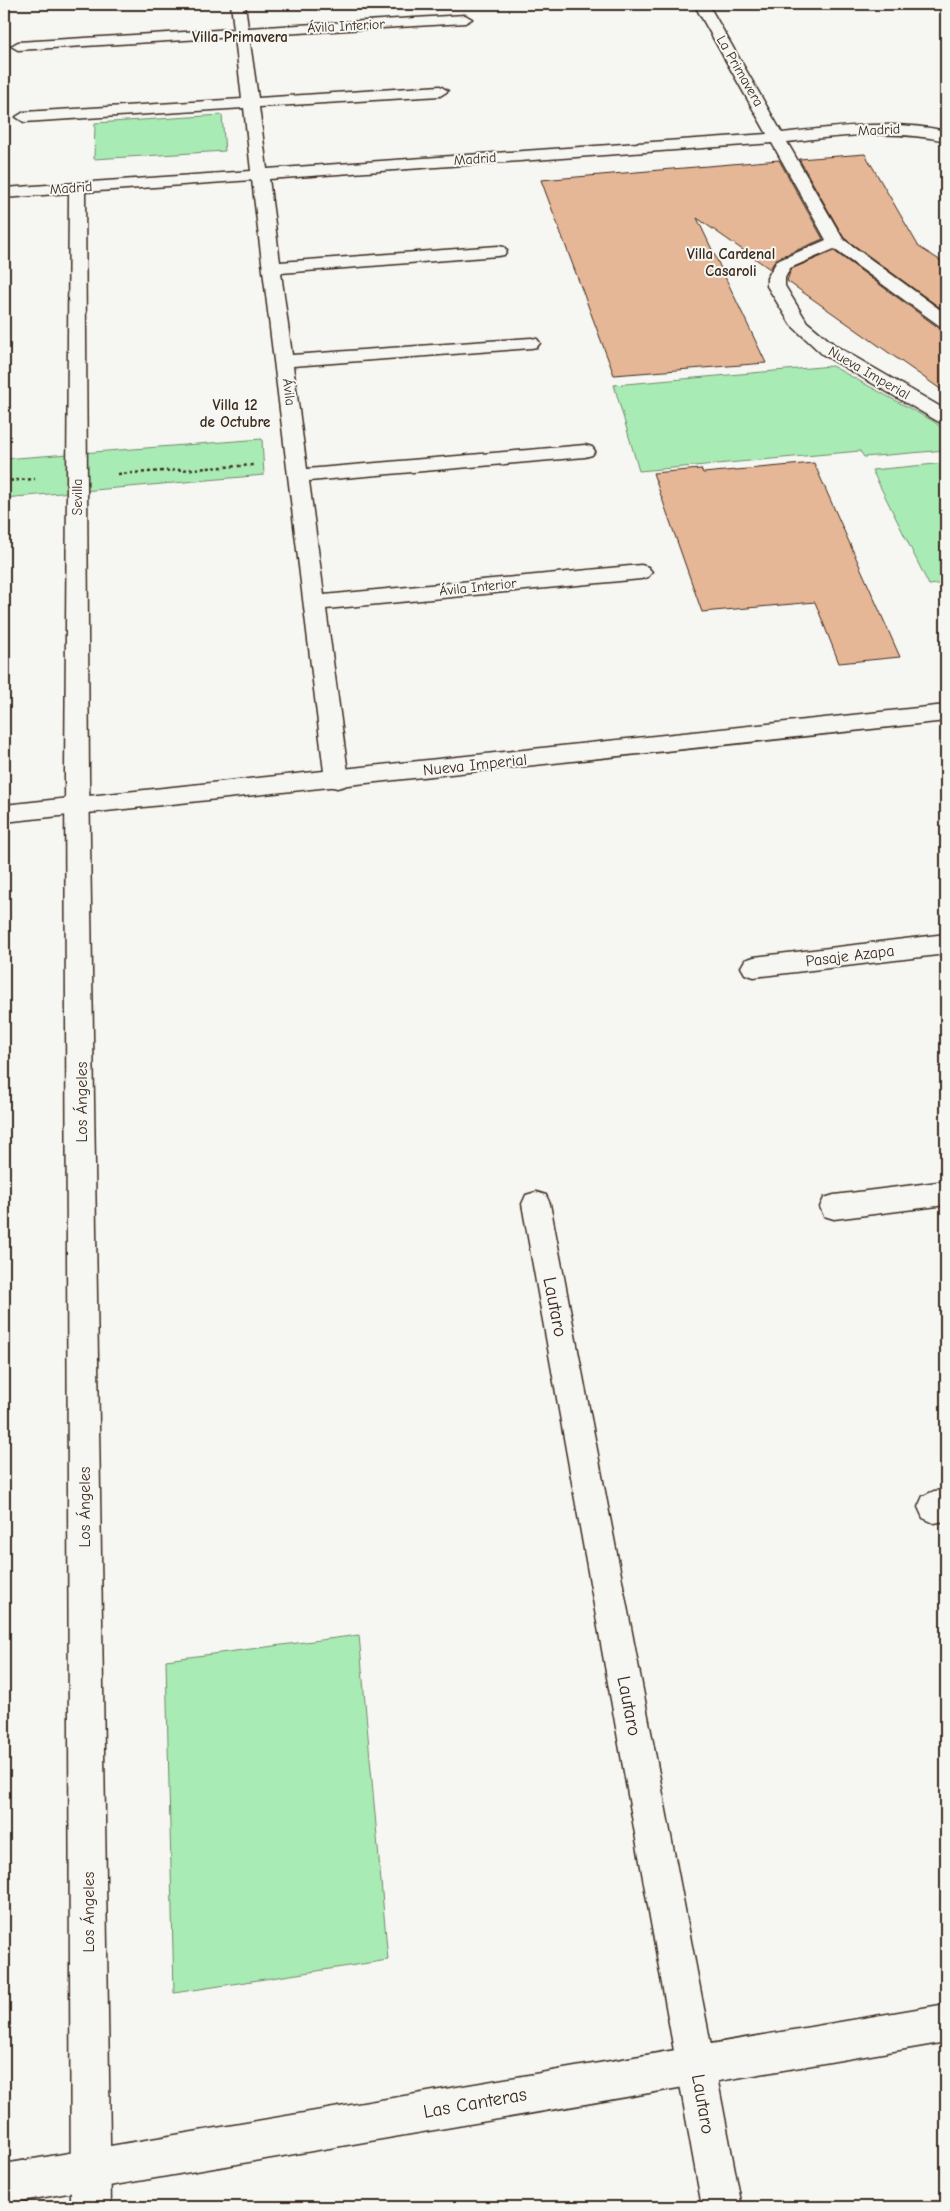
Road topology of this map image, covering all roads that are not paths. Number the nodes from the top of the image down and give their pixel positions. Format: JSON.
{"nodes":[{"id":1,"x":238,"y":4,"type":"edge"},
{"id":2,"x":702,"y":4,"type":"edge"},
{"id":3,"x":466,"y":19,"type":"dead end"},
{"id":4,"x":242,"y":33,"type":"junction"},
{"id":5,"x":18,"y":46,"type":"dead end"},
{"id":6,"x":440,"y":91,"type":"dead end"},
{"id":7,"x":251,"y":103,"type":"junction"},
{"id":8,"x":24,"y":117,"type":"dead end"},
{"id":9,"x":946,"y":136,"type":"edge"},
{"id":10,"x":779,"y":138,"type":"junction"},
{"id":11,"x":261,"y":174,"type":"junction"},
{"id":12,"x":77,"y":187,"type":"junction"},
{"id":13,"x":4,"y":193,"type":"edge"},
{"id":14,"x":836,"y":242,"type":"junction"},
{"id":15,"x":498,"y":251,"type":"dead end"},
{"id":16,"x":273,"y":268,"type":"junction"},
{"id":17,"x":946,"y":322,"type":"edge"},
{"id":18,"x":531,"y":343,"type":"dead end"},
{"id":19,"x":285,"y":361,"type":"junction"},
{"id":20,"x":946,"y":418,"type":"edge"},
{"id":21,"x":585,"y":451,"type":"dead end"},
{"id":22,"x":298,"y":469,"type":"junction"},
{"id":23,"x":642,"y":572,"type":"dead end"},
{"id":24,"x":315,"y":603,"type":"junction"},
{"id":25,"x":946,"y":713,"type":"edge"},
{"id":26,"x":337,"y":780,"type":"junction"},
{"id":27,"x":79,"y":807,"type":"junction"},
{"id":28,"x":4,"y":814,"type":"edge"},
{"id":29,"x":946,"y":944,"type":"edge"},
{"id":30,"x":754,"y":968,"type":"dead end"},
{"id":31,"x":946,"y":1193,"type":"edge"},
{"id":32,"x":536,"y":1204,"type":"dead end"},
{"id":33,"x":834,"y":1207,"type":"dead end"},
{"id":34,"x":946,"y":2023,"type":"edge"},
{"id":35,"x":696,"y":2065,"type":"junction"},
{"id":36,"x":91,"y":2168,"type":"junction"},
{"id":37,"x":4,"y":2184,"type":"edge"},
{"id":38,"x":91,"y":2207,"type":"edge"},
{"id":39,"x":722,"y":2207,"type":"edge"}],
"edges":[{"from":1,"to":4,"type":"street","name":"Ávila"},
{"from":2,"to":10,"type":"street","name":"La Primavera"},
{"from":3,"to":4,"type":"street","name":"Ávila Interior"},
{"from":4,"to":5,"type":"street","name":"Ávila Interior"},
{"from":4,"to":7,"type":"street","name":"Ávila"},
{"from":6,"to":7,"type":"street"},
{"from":7,"to":8,"type":"street"},
{"from":7,"to":11,"type":"street","name":"Ávila"},
{"from":9,"to":10,"type":"street","name":"Madrid"},
{"from":10,"to":11,"type":"street","name":"Madrid"},
{"from":10,"to":14,"type":"street"},
{"from":11,"to":12,"type":"street","name":"Madrid"},
{"from":11,"to":16,"type":"street","name":"Ávila"},
{"from":12,"to":13,"type":"street","name":"Madrid"},
{"from":12,"to":27,"type":"street","name":"Sevilla"},
{"from":14,"to":17,"type":"street"},
{"from":14,"to":20,"type":"street","name":"Nueva Imperial"},
{"from":15,"to":16,"type":"street"},
{"from":16,"to":19,"type":"street","name":"Ávila"},
{"from":18,"to":19,"type":"street"},
{"from":19,"to":22,"type":"street","name":"Ávila"},
{"from":21,"to":22,"type":"street"},
{"from":22,"to":24,"type":"street","name":"Ávila"},
{"from":23,"to":24,"type":"street","name":"Ávila Interior"},
{"from":24,"to":26,"type":"street","name":"Ávila"},
{"from":25,"to":26,"type":"street","name":"Nueva Imperial"},
{"from":26,"to":27,"type":"street","name":"Nueva Imperial"},
{"from":27,"to":28,"type":"street","name":"Nueva Imperial"},
{"from":27,"to":36,"type":"street","name":"Los Ángeles"},
{"from":29,"to":30,"type":"street","name":"Pasaje Azapa"},
{"from":31,"to":33,"type":"street"},
{"from":32,"to":35,"type":"street","name":"Lautaro"},
{"from":34,"to":35,"type":"street","name":"Las Canteras"},
{"from":35,"to":36,"type":"street","name":"Las Canteras"},
{"from":35,"to":39,"type":"street","name":"Lautaro"},
{"from":36,"to":37,"type":"street","name":"Las Canteras"},
{"from":36,"to":38,"type":"street","name":"Los Ángeles"}]}
